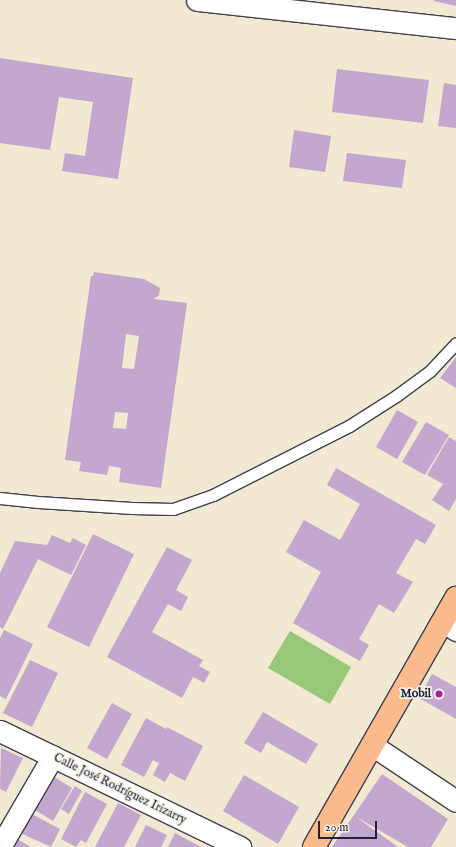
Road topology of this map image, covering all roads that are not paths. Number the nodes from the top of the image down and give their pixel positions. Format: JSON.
{"nodes":[{"id":1,"x":197,"y":0,"type":"edge"},
{"id":2,"x":294,"y":5,"type":"edge"},
{"id":3,"x":456,"y":28,"type":"edge"},
{"id":4,"x":456,"y":343,"type":"edge"},
{"id":5,"x":0,"y":498,"type":"edge"},
{"id":6,"x":456,"y":598,"type":"edge"},
{"id":7,"x":449,"y":625,"type":"edge"},
{"id":8,"x":0,"y":731,"type":"edge"},
{"id":9,"x":372,"y":745,"type":"junction"},
{"id":10,"x":54,"y":756,"type":"junction"},
{"id":11,"x":456,"y":801,"type":"edge"},
{"id":12,"x":0,"y":847,"type":"edge"},
{"id":13,"x":240,"y":847,"type":"edge"},
{"id":14,"x":314,"y":847,"type":"edge"}],
"edges":[{"from":1,"to":2,"type":"street"},
{"from":2,"to":3,"type":"street"},
{"from":4,"to":5,"type":"lane"},
{"from":6,"to":7,"type":"main road"},
{"from":7,"to":9,"type":"main road"},
{"from":8,"to":10,"type":"street","name":"Calle José Rodríguez Irizarry"},
{"from":9,"to":11,"type":"street"},
{"from":9,"to":14,"type":"main road"},
{"from":10,"to":12,"type":"street"},
{"from":10,"to":13,"type":"street","name":"Calle José Rodríguez Irizarry"}]}
